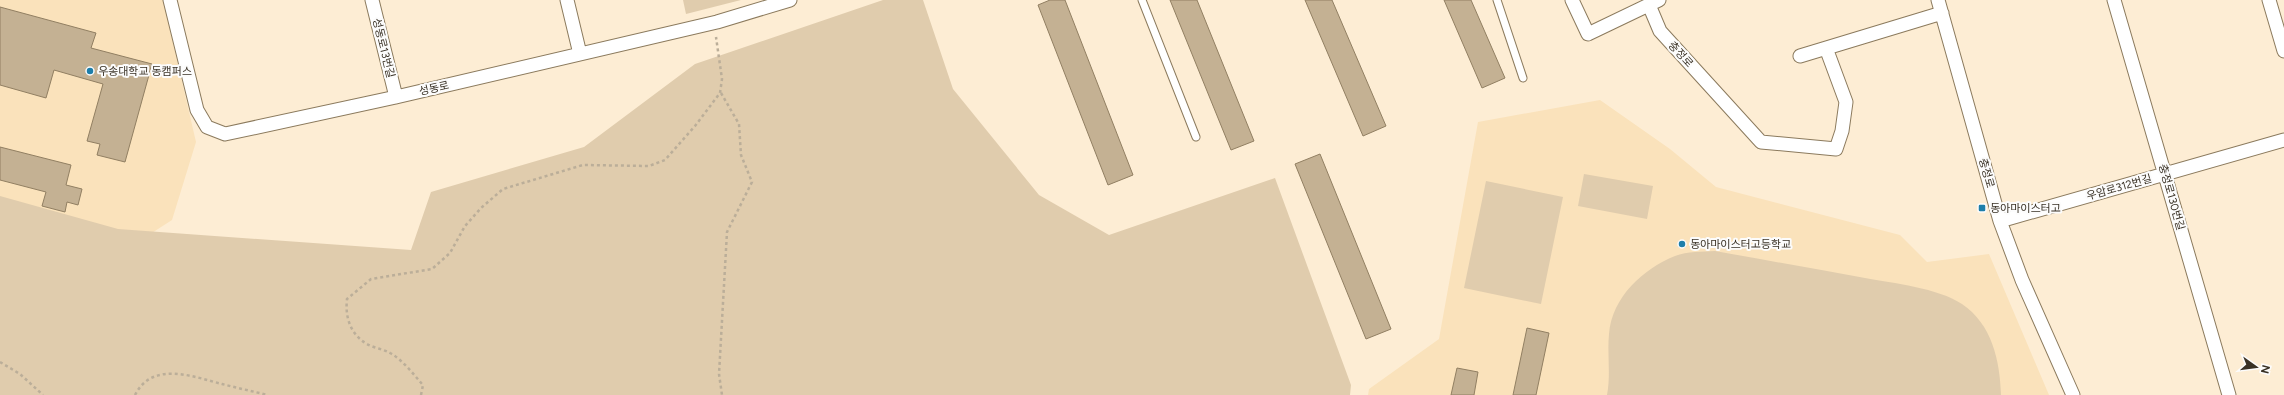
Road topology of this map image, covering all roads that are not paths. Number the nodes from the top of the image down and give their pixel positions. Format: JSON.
{"nodes":[{"id":1,"x":170,"y":0,"type":"edge"},
{"id":2,"x":372,"y":0,"type":"edge"},
{"id":3,"x":567,"y":0,"type":"edge"},
{"id":4,"x":790,"y":0,"type":"edge"},
{"id":5,"x":1142,"y":0,"type":"edge"},
{"id":6,"x":1497,"y":0,"type":"edge"},
{"id":7,"x":1572,"y":0,"type":"edge"},
{"id":8,"x":1938,"y":0,"type":"edge"},
{"id":9,"x":2114,"y":0,"type":"edge"},
{"id":10,"x":2268,"y":0,"type":"edge"},
{"id":11,"x":1654,"y":3,"type":"edge"},
{"id":12,"x":1942,"y":13,"type":"junction"},
{"id":13,"x":1826,"y":48,"type":"junction"},
{"id":14,"x":2284,"y":51,"type":"edge"},
{"id":15,"x":580,"y":54,"type":"junction"},
{"id":16,"x":1800,"y":56,"type":"dead end"},
{"id":17,"x":1523,"y":78,"type":"dead end"},
{"id":18,"x":396,"y":97,"type":"junction"},
{"id":19,"x":1196,"y":137,"type":"dead end"},
{"id":20,"x":2284,"y":140,"type":"edge"},
{"id":21,"x":2165,"y":174,"type":"junction"},
{"id":22,"x":2000,"y":220,"type":"junction"},
{"id":23,"x":2073,"y":395,"type":"edge"},
{"id":24,"x":2229,"y":395,"type":"edge"}],
"edges":[{"from":1,"to":18,"type":"street","name":"성동로"},
{"from":2,"to":18,"type":"street","name":"성동로13번길"},
{"from":3,"to":15,"type":"street"},
{"from":4,"to":15,"type":"street","name":"성동로"},
{"from":5,"to":19,"type":"lane"},
{"from":6,"to":17,"type":"lane"},
{"from":7,"to":11,"type":"street"},
{"from":8,"to":12,"type":"street","name":"충정로"},
{"from":9,"to":21,"type":"street","name":"충정로130번길"},
{"from":10,"to":14,"type":"street"},
{"from":11,"to":13,"type":"street","name":"충정로"},
{"from":12,"to":13,"type":"street"},
{"from":12,"to":22,"type":"street","name":"충정로"},
{"from":13,"to":16,"type":"street"},
{"from":15,"to":18,"type":"street","name":"성동로"},
{"from":20,"to":21,"type":"street","name":"우암로312번길"},
{"from":21,"to":22,"type":"street","name":"우암로312번길"},
{"from":21,"to":24,"type":"street","name":"충정로130번길"},
{"from":22,"to":23,"type":"street","name":"충정로"}]}
